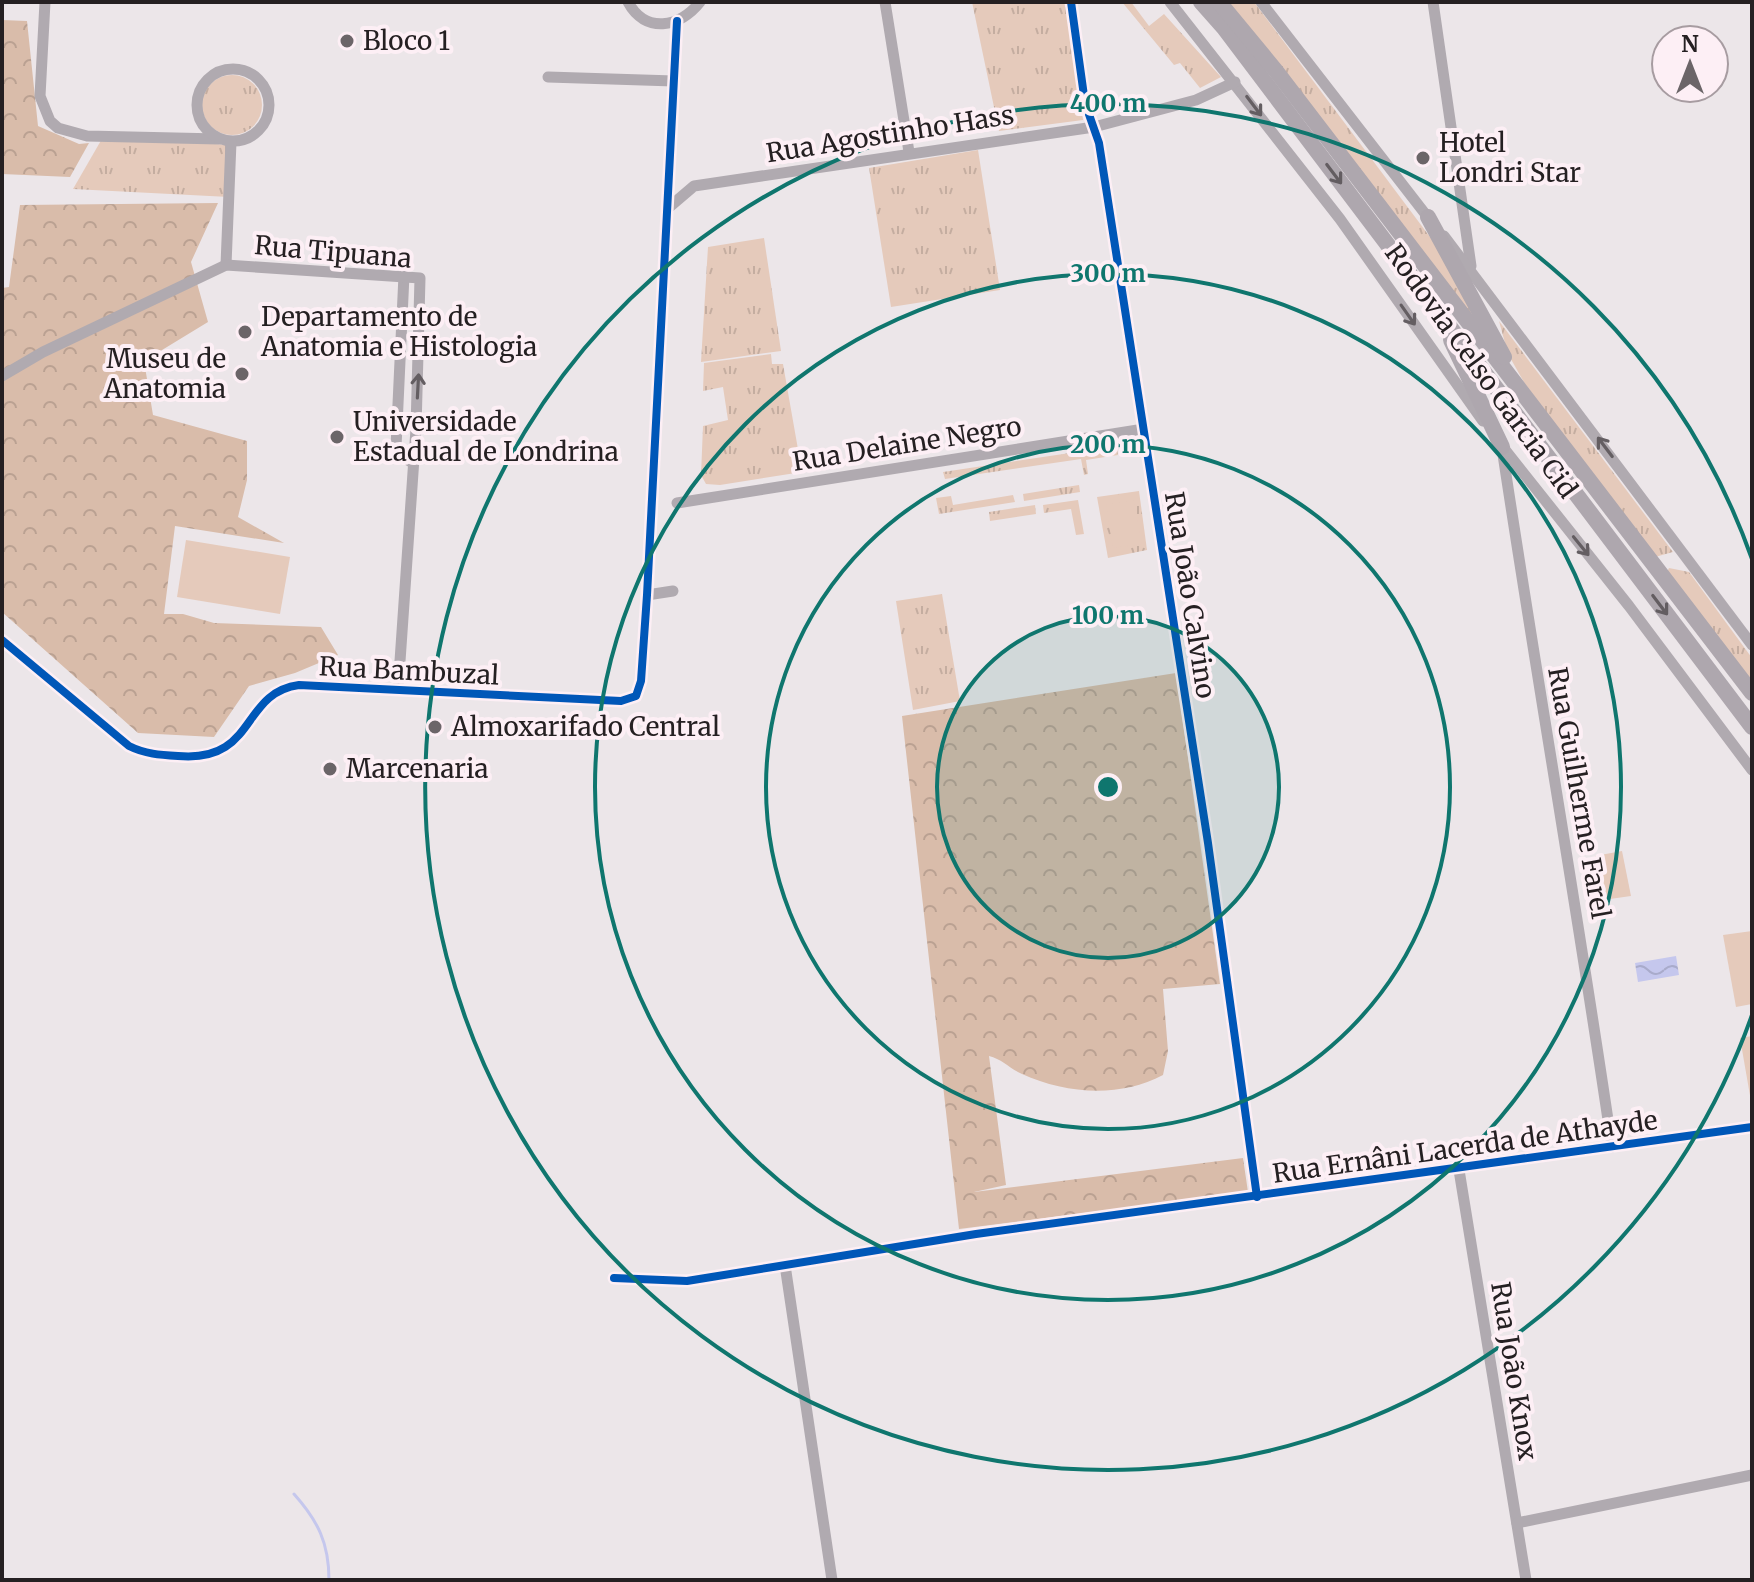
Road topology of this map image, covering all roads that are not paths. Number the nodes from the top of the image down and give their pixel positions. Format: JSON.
{"nodes":[{"id":1,"x":45,"y":2,"type":"edge"},
{"id":2,"x":628,"y":2,"type":"edge"},
{"id":3,"x":700,"y":2,"type":"edge"},
{"id":4,"x":885,"y":2,"type":"edge"},
{"id":5,"x":1071,"y":2,"type":"edge"},
{"id":6,"x":1170,"y":2,"type":"edge"},
{"id":7,"x":1198,"y":2,"type":"edge"},
{"id":8,"x":1219,"y":2,"type":"edge"},
{"id":9,"x":1261,"y":2,"type":"edge"},
{"id":10,"x":1433,"y":2,"type":"edge"},
{"id":11,"x":677,"y":21,"type":"junction"},
{"id":12,"x":548,"y":77,"type":"dead end"},
{"id":13,"x":674,"y":81,"type":"junction"},
{"id":14,"x":1235,"y":82,"type":"junction"},
{"id":15,"x":1094,"y":127,"type":"junction"},
{"id":16,"x":225,"y":141,"type":"junction"},
{"id":17,"x":909,"y":152,"type":"junction"},
{"id":18,"x":667,"y":209,"type":"junction"},
{"id":19,"x":1428,"y":217,"type":"junction"},
{"id":20,"x":226,"y":265,"type":"junction"},
{"id":21,"x":1471,"y":267,"type":"junction"},
{"id":22,"x":404,"y":275,"type":"junction"},
{"id":23,"x":1436,"y":310,"type":"junction"},
{"id":24,"x":2,"y":376,"type":"edge"},
{"id":25,"x":1518,"y":387,"type":"junction"},
{"id":26,"x":1144,"y":429,"type":"junction"},
{"id":27,"x":1502,"y":447,"type":"junction"},
{"id":28,"x":413,"y":463,"type":"junction"},
{"id":29,"x":677,"y":503,"type":"dead end"},
{"id":30,"x":673,"y":591,"type":"dead end"},
{"id":31,"x":647,"y":595,"type":"junction"},
{"id":32,"x":2,"y":640,"type":"edge"},
{"id":33,"x":1752,"y":645,"type":"edge"},
{"id":34,"x":398,"y":690,"type":"junction"},
{"id":35,"x":1752,"y":693,"type":"edge"},
{"id":36,"x":1752,"y":727,"type":"edge"},
{"id":37,"x":1752,"y":770,"type":"edge"},
{"id":38,"x":1752,"y":1127,"type":"edge"},
{"id":39,"x":1612,"y":1147,"type":"junction"},
{"id":40,"x":1459,"y":1170,"type":"junction"},
{"id":41,"x":1257,"y":1197,"type":"junction"},
{"id":42,"x":785,"y":1265,"type":"junction"},
{"id":43,"x":614,"y":1278,"type":"dead end"},
{"id":44,"x":1752,"y":1475,"type":"edge"},
{"id":45,"x":1517,"y":1523,"type":"junction"},
{"id":46,"x":832,"y":1580,"type":"edge"},
{"id":47,"x":1526,"y":1580,"type":"edge"}],
"edges":[{"from":1,"to":16,"type":"street"},
{"from":2,"to":11,"type":"street"},
{"from":3,"to":11,"type":"street"},
{"from":4,"to":17,"type":"street"},
{"from":5,"to":15,"type":"street","name":"Rua João Calvino"},
{"from":6,"to":14,"type":"street","name":"Rodovia Celso Garcia Cid"},
{"from":7,"to":23,"type":"highway","name":"Rodovia Celso Garcia Cid","one_way":true},
{"from":8,"to":25,"type":"highway","name":"Rodovia Celso Garcia Cid"},
{"from":9,"to":19,"type":"street","name":"Rodovia Celso Garcia Cid"},
{"from":10,"to":21,"type":"street"},
{"from":11,"to":13,"type":"street","name":"Rua Bambuzal"},
{"from":12,"to":13,"type":"street"},
{"from":13,"to":18,"type":"street","name":"Rua Bambuzal"},
{"from":14,"to":15,"type":"street","name":"Rua Agostinho Hass"},
{"from":14,"to":27,"type":"street","name":"Rodovia Celso Garcia Cid","one_way":true},
{"from":15,"to":17,"type":"street","name":"Rua Agostinho Hass"},
{"from":15,"to":26,"type":"street","name":"Rua João Calvino"},
{"from":16,"to":16,"type":"street"},
{"from":16,"to":20,"type":"street"},
{"from":17,"to":18,"type":"street","name":"Rua Agostinho Hass"},
{"from":18,"to":31,"type":"street","name":"Rua Bambuzal"},
{"from":19,"to":21,"type":"street","name":"Rodovia Celso Garcia Cid"},
{"from":19,"to":25,"type":"highway"},
{"from":20,"to":22,"type":"street","name":"Rua Tipuana"},
{"from":20,"to":24,"type":"street","name":"Rua Tipuana"},
{"from":33,"to":21,"type":"street","name":"Rodovia Celso Garcia Cid","one_way":true},
{"from":22,"to":28,"type":"street"},
{"from":28,"to":22,"type":"street","name":"Rua Tipuana","one_way":true},
{"from":23,"to":27,"type":"highway"},
{"from":23,"to":36,"type":"highway","name":"Rodovia Celso Garcia Cid","one_way":true},
{"from":25,"to":35,"type":"highway","name":"Rodovia Celso Garcia Cid"},
{"from":26,"to":29,"type":"street","name":"Rua Delaine Negro"},
{"from":26,"to":41,"type":"street","name":"Rua João Calvino"},
{"from":27,"to":37,"type":"street","name":"Rodovia Celso Garcia Cid","one_way":true},
{"from":27,"to":39,"type":"street","name":"Rua Guilherme Farel"},
{"from":28,"to":34,"type":"street","name":"Rua Tipuana"},
{"from":30,"to":31,"type":"street"},
{"from":31,"to":34,"type":"street","name":"Rua Bambuzal"},
{"from":32,"to":34,"type":"street","name":"Rua Bambuzal"},
{"from":38,"to":39,"type":"street","name":"Rua Ernâni Lacerda de Athayde"},
{"from":39,"to":40,"type":"street","name":"Rua Ernâni Lacerda de Athayde"},
{"from":40,"to":41,"type":"street","name":"Rua Ernâni Lacerda de Athayde"},
{"from":40,"to":45,"type":"street","name":"Rua João Knox"},
{"from":41,"to":42,"type":"street","name":"Rua Ernâni Lacerda de Athayde"},
{"from":42,"to":43,"type":"street","name":"Rua Ernâni Lacerda de Athayde"},
{"from":42,"to":46,"type":"street"},
{"from":44,"to":45,"type":"street"},
{"from":45,"to":47,"type":"street","name":"Rua João Knox"}]}
